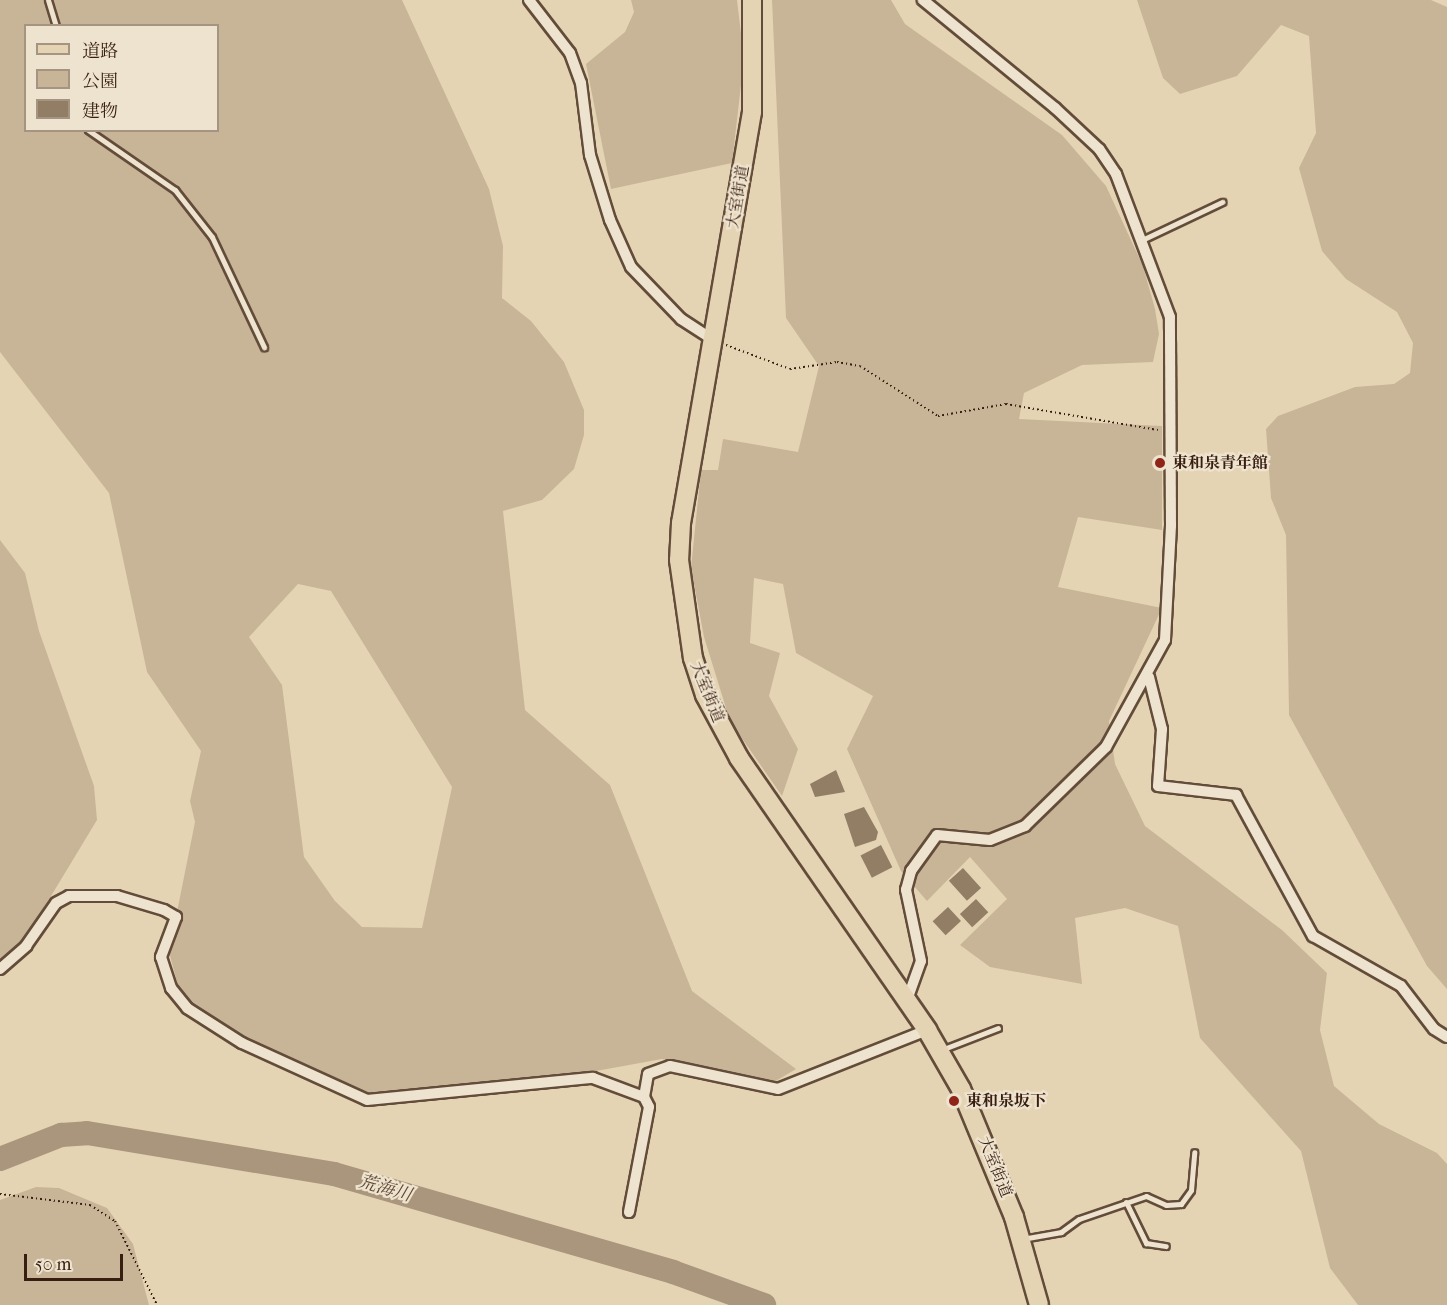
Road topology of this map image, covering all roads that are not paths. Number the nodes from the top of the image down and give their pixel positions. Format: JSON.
{"nodes":[{"id":1,"x":48,"y":0,"type":"edge"},
{"id":2,"x":529,"y":0,"type":"edge"},
{"id":3,"x":752,"y":0,"type":"edge"},
{"id":4,"x":923,"y":0,"type":"edge"},
{"id":5,"x":55,"y":24,"type":"edge"},
{"id":6,"x":91,"y":132,"type":"edge"},
{"id":7,"x":1222,"y":202,"type":"dead end"},
{"id":8,"x":1142,"y":240,"type":"junction"},
{"id":9,"x":712,"y":339,"type":"junction"},
{"id":10,"x":264,"y":347,"type":"dead end"},
{"id":11,"x":1149,"y":677,"type":"junction"},
{"id":12,"x":0,"y":969,"type":"edge"},
{"id":13,"x":907,"y":1000,"type":"junction"},
{"id":14,"x":998,"y":1028,"type":"dead end"},
{"id":15,"x":927,"y":1029,"type":"junction"},
{"id":16,"x":1447,"y":1037,"type":"edge"},
{"id":17,"x":940,"y":1050,"type":"junction"},
{"id":18,"x":644,"y":1097,"type":"junction"},
{"id":19,"x":1194,"y":1152,"type":"dead end"},
{"id":20,"x":1126,"y":1202,"type":"junction"},
{"id":21,"x":629,"y":1212,"type":"dead end"},
{"id":22,"x":1020,"y":1240,"type":"junction"},
{"id":23,"x":1166,"y":1246,"type":"dead end"},
{"id":24,"x":1039,"y":1305,"type":"edge"}],
"edges":[{"from":1,"to":5,"type":"lane"},
{"from":2,"to":9,"type":"street"},
{"from":3,"to":9,"type":"main road","name":"大室街道"},
{"from":4,"to":8,"type":"street"},
{"from":6,"to":10,"type":"lane"},
{"from":7,"to":8,"type":"lane"},
{"from":8,"to":11,"type":"street"},
{"from":9,"to":13,"type":"main road","name":"大室街道"},
{"from":11,"to":13,"type":"street"},
{"from":11,"to":16,"type":"street"},
{"from":12,"to":18,"type":"street"},
{"from":13,"to":15,"type":"main road","name":"大室街道"},
{"from":14,"to":17,"type":"lane"},
{"from":15,"to":17,"type":"main road","name":"大室街道"},
{"from":15,"to":18,"type":"street"},
{"from":17,"to":22,"type":"main road","name":"大室街道"},
{"from":18,"to":21,"type":"street"},
{"from":19,"to":20,"type":"lane"},
{"from":20,"to":22,"type":"lane"},
{"from":20,"to":23,"type":"lane"},
{"from":22,"to":24,"type":"main road","name":"大室街道"}]}
